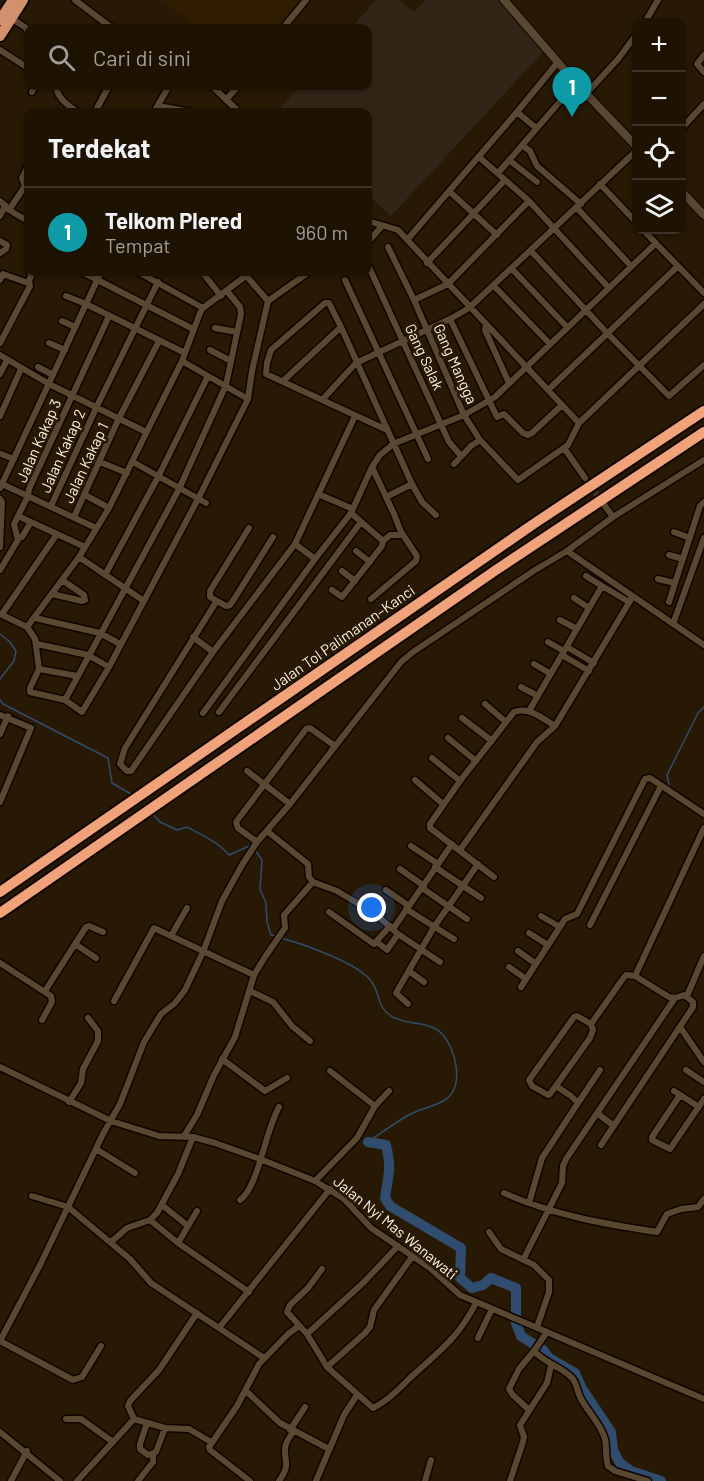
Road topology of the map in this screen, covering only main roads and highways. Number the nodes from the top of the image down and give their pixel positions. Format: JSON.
{"nodes":[{"id":1,"x":23,"y":0,"type":"edge"},
{"id":2,"x":10,"y":1,"type":"edge"},
{"id":3,"x":5,"y":19,"type":"edge"},
{"id":4,"x":0,"y":36,"type":"edge"},
{"id":5,"x":704,"y":411,"type":"edge"},
{"id":6,"x":704,"y":432,"type":"edge"},
{"id":7,"x":0,"y":892,"type":"edge"},
{"id":8,"x":0,"y":913,"type":"edge"}],
"edges":[{"from":1,"to":3,"type":"highway"},
{"from":2,"to":3,"type":"highway"},
{"from":3,"to":4,"type":"highway"},
{"from":5,"to":7,"type":"highway","name":"Jalan Tol Palimanan–Kanci"},
{"from":6,"to":8,"type":"highway","name":"Jalan Tol Palimanan–Kanci"}]}
